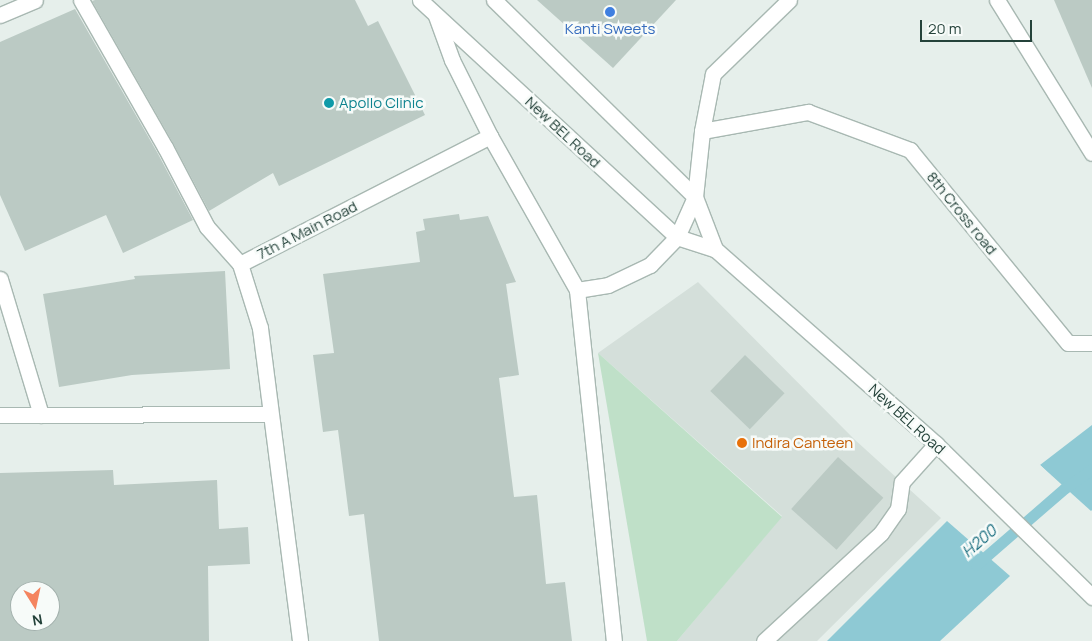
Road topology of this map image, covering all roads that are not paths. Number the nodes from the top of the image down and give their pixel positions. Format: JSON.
{"nodes":[{"id":1,"x":35,"y":0,"type":"edge"},
{"id":2,"x":81,"y":0,"type":"edge"},
{"id":3,"x":420,"y":0,"type":"edge"},
{"id":4,"x":494,"y":0,"type":"edge"},
{"id":5,"x":997,"y":0,"type":"edge"},
{"id":6,"x":786,"y":1,"type":"edge"},
{"id":7,"x":0,"y":15,"type":"edge"},
{"id":8,"x":436,"y":16,"type":"junction"},
{"id":9,"x":702,"y":131,"type":"junction"},
{"id":10,"x":490,"y":136,"type":"junction"},
{"id":11,"x":1092,"y":153,"type":"edge"},
{"id":12,"x":695,"y":197,"type":"junction"},
{"id":13,"x":677,"y":237,"type":"junction"},
{"id":14,"x":715,"y":249,"type":"junction"},
{"id":15,"x":240,"y":264,"type":"junction"},
{"id":16,"x":0,"y":279,"type":"edge"},
{"id":17,"x":577,"y":290,"type":"junction"},
{"id":18,"x":1092,"y":342,"type":"edge"},
{"id":19,"x":270,"y":414,"type":"junction"},
{"id":20,"x":0,"y":415,"type":"edge"},
{"id":21,"x":41,"y":415,"type":"junction"},
{"id":22,"x":936,"y":444,"type":"junction"},
{"id":23,"x":1092,"y":597,"type":"edge"},
{"id":24,"x":300,"y":641,"type":"edge"},
{"id":25,"x":614,"y":641,"type":"edge"},
{"id":26,"x":764,"y":641,"type":"edge"}],
"edges":[{"from":1,"to":7,"type":"street"},
{"from":2,"to":15,"type":"street","name":"7th A Main Road"},
{"from":3,"to":8,"type":"street","name":"New BEL Road"},
{"from":4,"to":12,"type":"street","name":"New BEL Road"},
{"from":5,"to":11,"type":"street"},
{"from":6,"to":9,"type":"street"},
{"from":8,"to":10,"type":"street"},
{"from":8,"to":13,"type":"street","name":"New BEL Road"},
{"from":9,"to":12,"type":"street"},
{"from":9,"to":18,"type":"street","name":"8th Cross road"},
{"from":10,"to":15,"type":"street","name":"7th A Main Road"},
{"from":10,"to":17,"type":"street"},
{"from":12,"to":13,"type":"street"},
{"from":12,"to":14,"type":"street","name":"New BEL Road"},
{"from":13,"to":14,"type":"street","name":"New BEL Road"},
{"from":13,"to":17,"type":"street"},
{"from":14,"to":22,"type":"street","name":"New BEL Road"},
{"from":15,"to":19,"type":"street"},
{"from":16,"to":21,"type":"street"},
{"from":17,"to":25,"type":"street"},
{"from":19,"to":21,"type":"street"},
{"from":19,"to":24,"type":"street"},
{"from":20,"to":21,"type":"street"},
{"from":22,"to":23,"type":"street","name":"New BEL Road"},
{"from":22,"to":26,"type":"street"}]}
